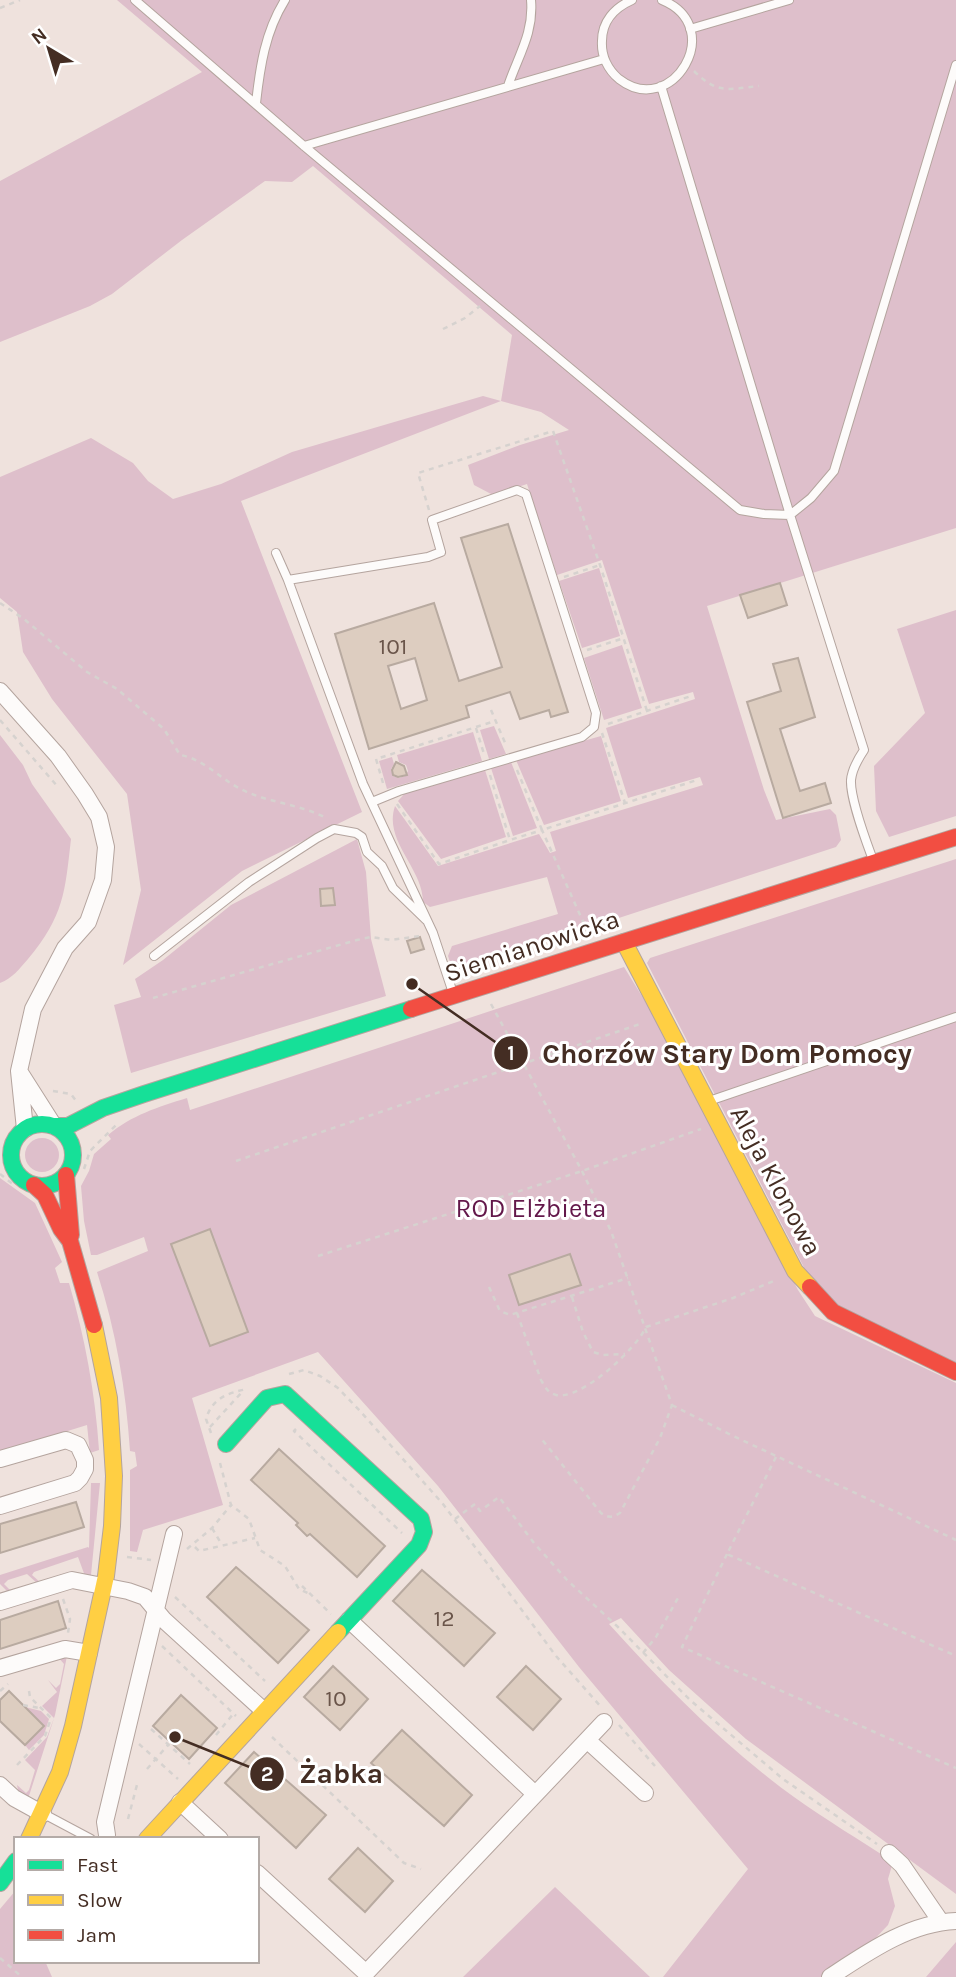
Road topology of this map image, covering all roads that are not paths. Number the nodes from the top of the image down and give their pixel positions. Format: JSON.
{"nodes":[{"id":1,"x":135,"y":0,"type":"edge"},
{"id":2,"x":285,"y":0,"type":"edge"},
{"id":3,"x":531,"y":0,"type":"edge"},
{"id":4,"x":631,"y":0,"type":"edge"},
{"id":5,"x":662,"y":0,"type":"edge"},
{"id":6,"x":789,"y":0,"type":"edge"},
{"id":7,"x":690,"y":29,"type":"junction"},
{"id":8,"x":604,"y":59,"type":"junction"},
{"id":9,"x":956,"y":65,"type":"edge"},
{"id":10,"x":508,"y":86,"type":"junction"},
{"id":11,"x":661,"y":86,"type":"junction"},
{"id":12,"x":256,"y":103,"type":"junction"},
{"id":13,"x":304,"y":146,"type":"junction"},
{"id":14,"x":790,"y":515,"type":"junction"},
{"id":15,"x":276,"y":553,"type":"dead end"},
{"id":16,"x":288,"y":580,"type":"junction"},
{"id":17,"x":0,"y":691,"type":"edge"},
{"id":18,"x":372,"y":802,"type":"junction"},
{"id":19,"x":956,"y":837,"type":"edge"},
{"id":20,"x":874,"y":863,"type":"junction"},
{"id":21,"x":428,"y":922,"type":"junction"},
{"id":22,"x":624,"y":942,"type":"junction"},
{"id":23,"x":154,"y":956,"type":"dead end"},
{"id":24,"x":454,"y":996,"type":"junction"},
{"id":25,"x":956,"y":1017,"type":"edge"},
{"id":26,"x":19,"y":1071,"type":"junction"},
{"id":27,"x":124,"y":1103,"type":"junction"},
{"id":28,"x":707,"y":1103,"type":"junction"},
{"id":29,"x":54,"y":1126,"type":"junction"},
{"id":30,"x":21,"y":1133,"type":"junction"},
{"id":31,"x":0,"y":1146,"type":"edge"},
{"id":32,"x":73,"y":1150,"type":"junction"},
{"id":33,"x":0,"y":1166,"type":"edge"},
{"id":34,"x":17,"y":1174,"type":"junction"},
{"id":35,"x":66,"y":1175,"type":"junction"},
{"id":36,"x":34,"y":1185,"type":"junction"},
{"id":37,"x":70,"y":1241,"type":"junction"},
{"id":38,"x":956,"y":1372,"type":"edge"},
{"id":39,"x":219,"y":1445,"type":"road end"},
{"id":40,"x":0,"y":1459,"type":"edge"},
{"id":41,"x":85,"y":1460,"type":"junction"},
{"id":42,"x":113,"y":1460,"type":"junction"},
{"id":43,"x":0,"y":1506,"type":"edge"},
{"id":44,"x":174,"y":1534,"type":"dead end"},
{"id":45,"x":104,"y":1585,"type":"junction"},
{"id":46,"x":0,"y":1602,"type":"edge"},
{"id":47,"x":155,"y":1612,"type":"junction"},
{"id":48,"x":343,"y":1619,"type":"junction"},
{"id":49,"x":89,"y":1653,"type":"junction"},
{"id":50,"x":5,"y":1675,"type":"edge"},
{"id":51,"x":264,"y":1711,"type":"junction"},
{"id":52,"x":610,"y":1720,"type":"road end"},
{"id":53,"x":587,"y":1740,"type":"junction"},
{"id":54,"x":0,"y":1785,"type":"edge"},
{"id":55,"x":645,"y":1793,"type":"dead end"},
{"id":56,"x":536,"y":1794,"type":"junction"},
{"id":57,"x":180,"y":1802,"type":"junction"},
{"id":58,"x":43,"y":1814,"type":"junction"},
{"id":59,"x":30,"y":1837,"type":"edge"},
{"id":60,"x":99,"y":1837,"type":"edge"},
{"id":61,"x":150,"y":1837,"type":"edge"},
{"id":62,"x":218,"y":1837,"type":"edge"},
{"id":63,"x":888,"y":1853,"type":"road end"},
{"id":64,"x":14,"y":1864,"type":"edge"},
{"id":65,"x":259,"y":1875,"type":"edge"},
{"id":66,"x":0,"y":1883,"type":"edge"},
{"id":67,"x":948,"y":1921,"type":"edge"},
{"id":68,"x":830,"y":1977,"type":"edge"}],
"edges":[{"from":1,"to":12,"type":"lane"},
{"from":2,"to":12,"type":"lane"},
{"from":3,"to":10,"type":"lane"},
{"from":4,"to":8,"type":"lane"},
{"from":5,"to":7,"type":"lane"},
{"from":6,"to":7,"type":"lane"},
{"from":7,"to":11,"type":"lane"},
{"from":8,"to":10,"type":"lane"},
{"from":8,"to":11,"type":"lane"},
{"from":9,"to":14,"type":"lane"},
{"from":10,"to":13,"type":"lane"},
{"from":11,"to":14,"type":"lane"},
{"from":12,"to":13,"type":"lane"},
{"from":13,"to":14,"type":"lane"},
{"from":14,"to":20,"type":"lane"},
{"from":15,"to":16,"type":"lane"},
{"from":16,"to":18,"type":"lane"},
{"from":16,"to":18,"type":"lane"},
{"from":17,"to":26,"type":"street"},
{"from":18,"to":21,"type":"lane"},
{"from":19,"to":20,"type":"street","name":"Siemianowicka"},
{"from":20,"to":22,"type":"street","name":"Siemianowicka"},
{"from":21,"to":23,"type":"lane"},
{"from":21,"to":24,"type":"lane"},
{"from":22,"to":24,"type":"street","name":"Siemianowicka"},
{"from":22,"to":28,"type":"street","name":"Aleja Klonowa"},
{"from":24,"to":27,"type":"street","name":"Siemianowicka"},
{"from":25,"to":28,"type":"lane"},
{"from":26,"to":29,"type":"street"},
{"from":26,"to":30,"type":"street"},
{"from":27,"to":29,"type":"street","name":"Siemianowicka"},
{"from":27,"to":32,"type":"street","name":"Siemianowicka"},
{"from":28,"to":38,"type":"street","name":"Aleja Klonowa"},
{"from":29,"to":30,"type":"street"},
{"from":29,"to":32,"type":"street"},
{"from":30,"to":31,"type":"street"},
{"from":30,"to":34,"type":"street"},
{"from":32,"to":35,"type":"street"},
{"from":33,"to":34,"type":"street"},
{"from":34,"to":36,"type":"street"},
{"from":35,"to":36,"type":"street"},
{"from":35,"to":37,"type":"street"},
{"from":36,"to":37,"type":"street"},
{"from":37,"to":42,"type":"street"},
{"from":39,"to":48,"type":"street"},
{"from":40,"to":41,"type":"street"},
{"from":41,"to":42,"type":"street"},
{"from":41,"to":43,"type":"street"},
{"from":42,"to":45,"type":"street"},
{"from":44,"to":47,"type":"street"},
{"from":45,"to":46,"type":"street"},
{"from":45,"to":47,"type":"street"},
{"from":45,"to":49,"type":"street"},
{"from":47,"to":51,"type":"street"},
{"from":47,"to":60,"type":"street"},
{"from":48,"to":51,"type":"street"},
{"from":48,"to":56,"type":"street"},
{"from":49,"to":50,"type":"street"},
{"from":49,"to":58,"type":"street"},
{"from":51,"to":57,"type":"street"},
{"from":52,"to":53,"type":"street"},
{"from":53,"to":55,"type":"street"},
{"from":53,"to":56,"type":"street"},
{"from":54,"to":58,"type":"street"},
{"from":56,"to":65,"type":"street"},
{"from":57,"to":61,"type":"street"},
{"from":57,"to":62,"type":"street"},
{"from":58,"to":59,"type":"street"},
{"from":58,"to":60,"type":"lane"},
{"from":63,"to":67,"type":"street"},
{"from":64,"to":66,"type":"street"},
{"from":67,"to":68,"type":"street"}]}
